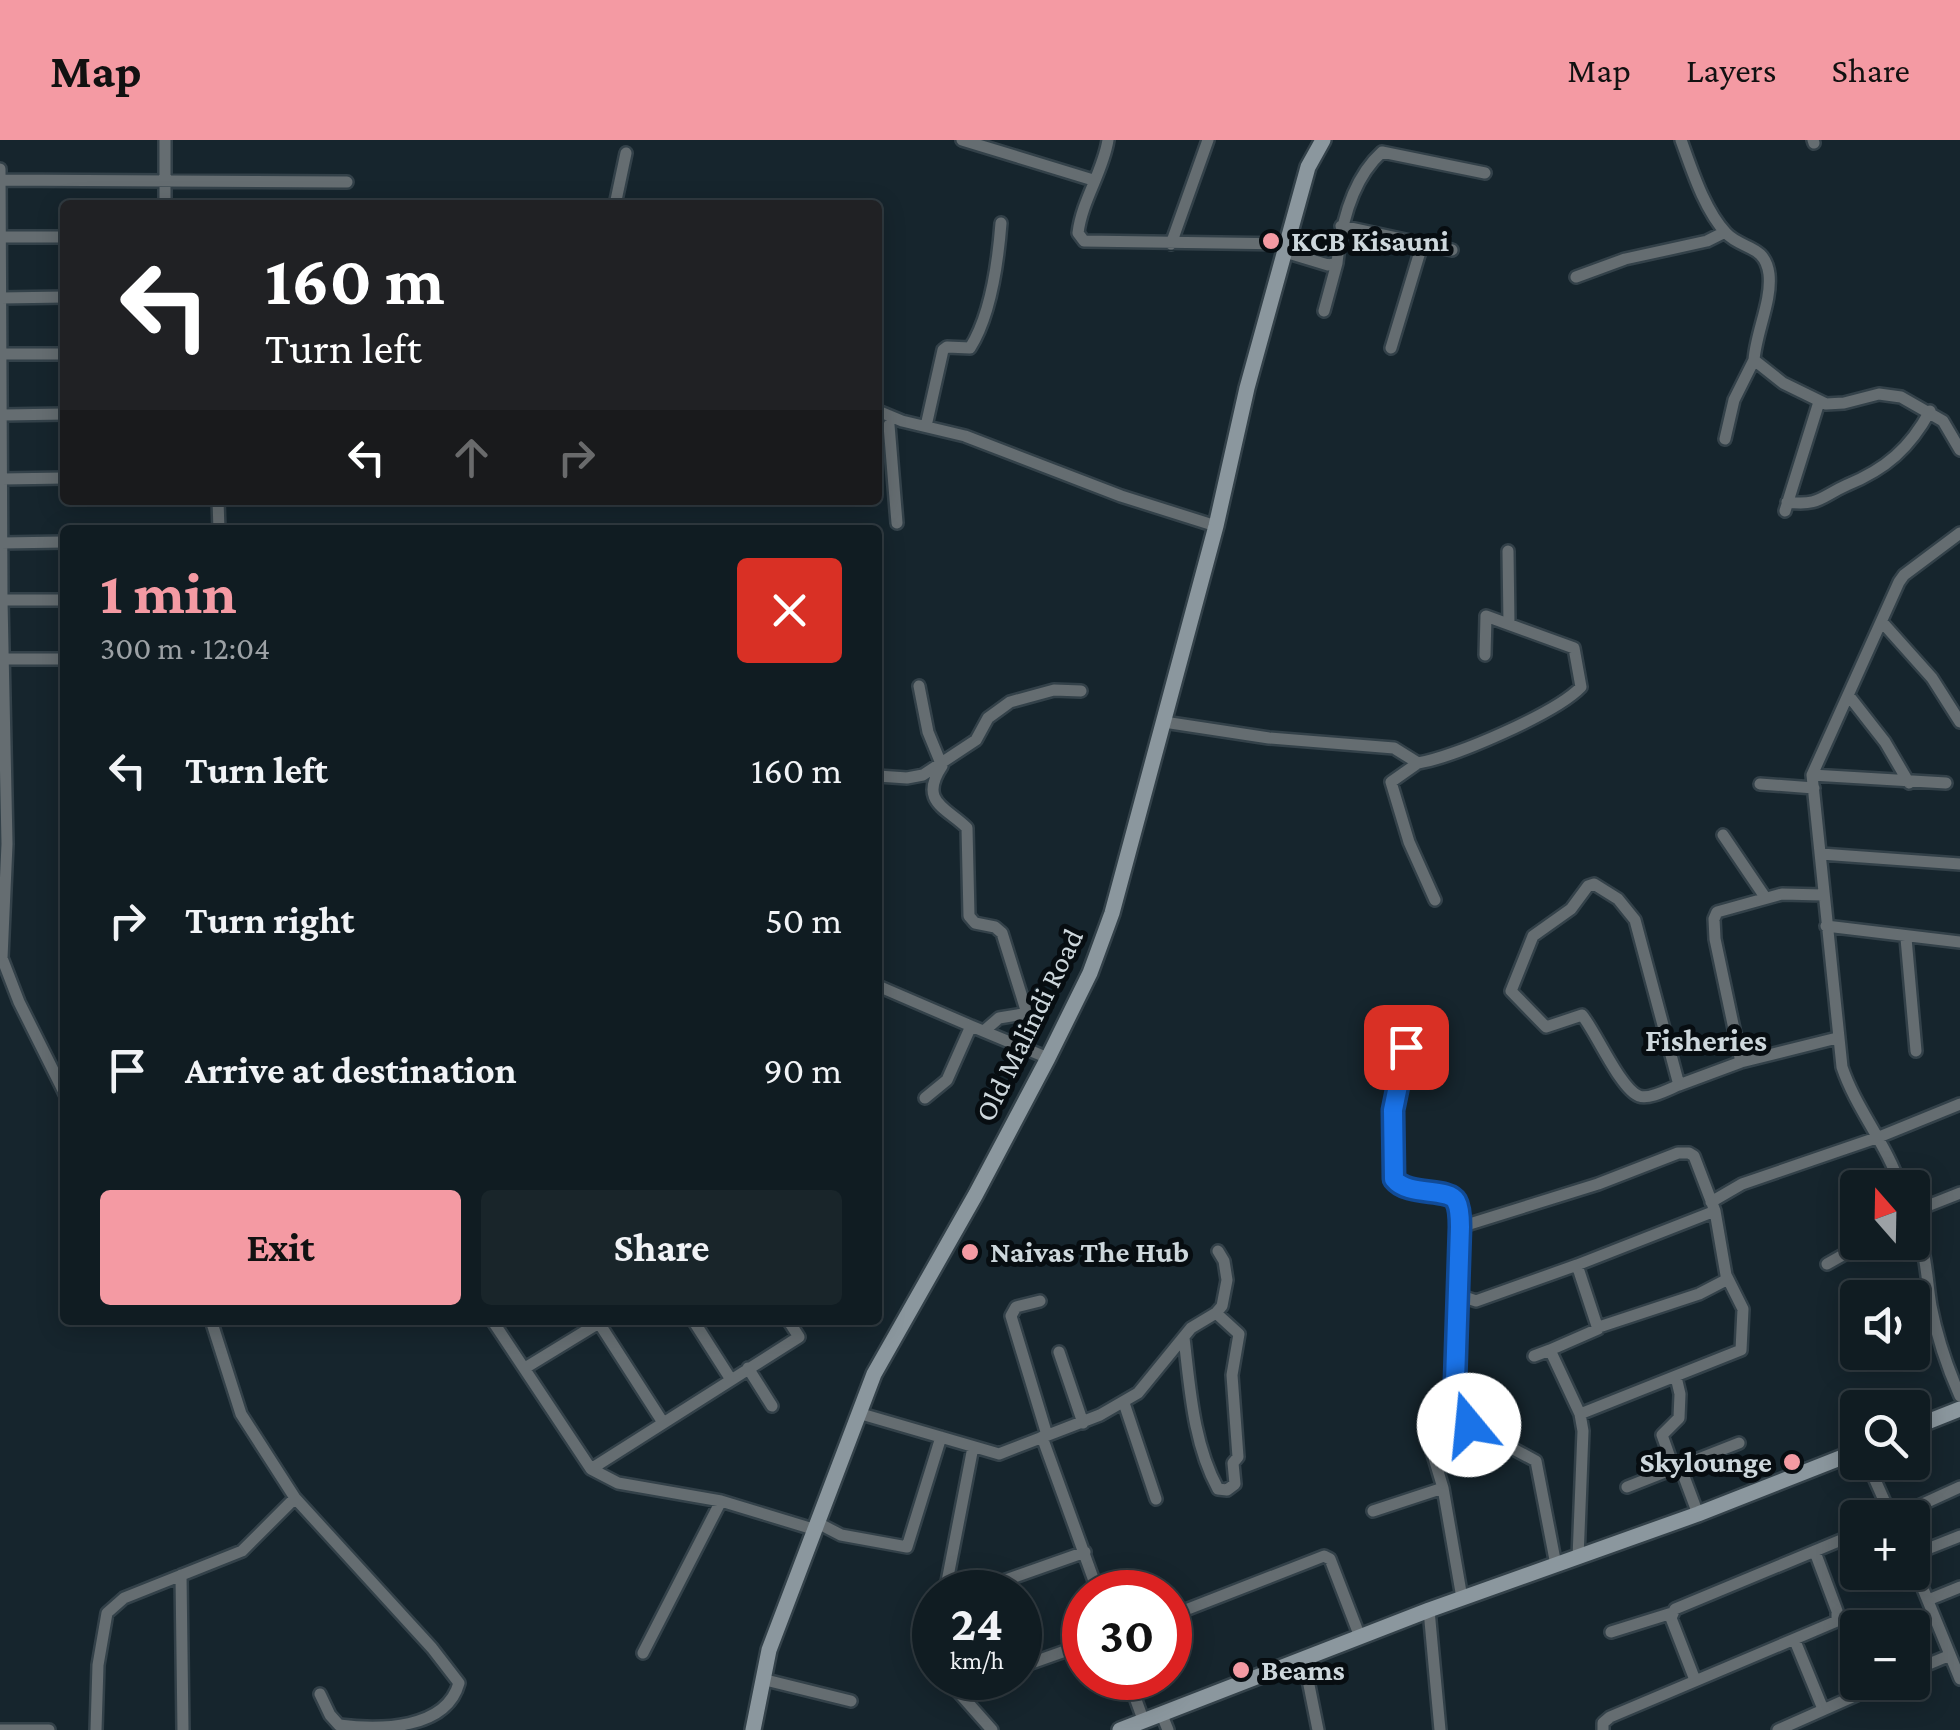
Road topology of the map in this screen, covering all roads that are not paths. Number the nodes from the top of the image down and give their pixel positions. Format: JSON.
{"nodes":[{"id":1,"x":164,"y":140,"type":"edge"},
{"id":2,"x":962,"y":140,"type":"edge"},
{"id":3,"x":1108,"y":140,"type":"edge"},
{"id":4,"x":1208,"y":140,"type":"edge"},
{"id":5,"x":1323,"y":140,"type":"edge"},
{"id":6,"x":1681,"y":140,"type":"edge"},
{"id":7,"x":626,"y":152,"type":"dead end"},
{"id":8,"x":0,"y":170,"type":"edge"},
{"id":9,"x":1485,"y":173,"type":"dead end"},
{"id":10,"x":165,"y":178,"type":"junction"},
{"id":11,"x":0,"y":180,"type":"edge"},
{"id":12,"x":1093,"y":180,"type":"junction"},
{"id":13,"x":347,"y":182,"type":"dead end"},
{"id":14,"x":165,"y":200,"type":"edge"},
{"id":15,"x":617,"y":200,"type":"edge"},
{"id":16,"x":0,"y":204,"type":"edge"},
{"id":17,"x":1001,"y":223,"type":"dead end"},
{"id":18,"x":1341,"y":226,"type":"junction"},
{"id":19,"x":1725,"y":232,"type":"junction"},
{"id":20,"x":60,"y":237,"type":"edge"},
{"id":21,"x":2,"y":238,"type":"edge"},
{"id":22,"x":1171,"y":244,"type":"junction"},
{"id":23,"x":1422,"y":245,"type":"junction"},
{"id":24,"x":1286,"y":248,"type":"junction"},
{"id":25,"x":1452,"y":250,"type":"dead end"},
{"id":26,"x":1337,"y":263,"type":"junction"},
{"id":27,"x":1576,"y":278,"type":"dead end"},
{"id":28,"x":60,"y":297,"type":"edge"},
{"id":29,"x":1,"y":298,"type":"edge"},
{"id":30,"x":1324,"y":311,"type":"dead end"},
{"id":31,"x":1391,"y":348,"type":"dead end"},
{"id":32,"x":2,"y":354,"type":"edge"},
{"id":33,"x":60,"y":354,"type":"edge"},
{"id":34,"x":1754,"y":360,"type":"junction"},
{"id":35,"x":1819,"y":402,"type":"junction"},
{"id":36,"x":882,"y":411,"type":"edge"},
{"id":37,"x":1930,"y":411,"type":"junction"},
{"id":38,"x":60,"y":414,"type":"edge"},
{"id":39,"x":2,"y":416,"type":"junction"},
{"id":40,"x":888,"y":425,"type":"dead end"},
{"id":41,"x":926,"y":426,"type":"junction"},
{"id":42,"x":1725,"y":438,"type":"dead end"},
{"id":43,"x":1960,"y":450,"type":"edge"},
{"id":44,"x":1,"y":464,"type":"edge"},
{"id":45,"x":60,"y":478,"type":"edge"},
{"id":46,"x":2,"y":479,"type":"edge"},
{"id":47,"x":898,"y":524,"type":"dead end"},
{"id":48,"x":1216,"y":526,"type":"junction"},
{"id":49,"x":1960,"y":534,"type":"edge"},
{"id":50,"x":60,"y":542,"type":"edge"},
{"id":51,"x":1,"y":543,"type":"edge"},
{"id":52,"x":1508,"y":551,"type":"dead end"},
{"id":53,"x":2,"y":600,"type":"edge"},
{"id":54,"x":60,"y":600,"type":"edge"},
{"id":55,"x":1882,"y":622,"type":"junction"},
{"id":56,"x":1509,"y":624,"type":"junction"},
{"id":57,"x":1485,"y":655,"type":"dead end"},
{"id":58,"x":3,"y":659,"type":"junction"},
{"id":59,"x":60,"y":659,"type":"edge"},
{"id":60,"x":919,"y":686,"type":"dead end"},
{"id":61,"x":1081,"y":691,"type":"dead end"},
{"id":62,"x":1849,"y":696,"type":"junction"},
{"id":63,"x":1164,"y":722,"type":"junction"},
{"id":64,"x":1960,"y":722,"type":"edge"},
{"id":65,"x":1418,"y":763,"type":"junction"},
{"id":66,"x":942,"y":766,"type":"junction"},
{"id":67,"x":882,"y":776,"type":"edge"},
{"id":68,"x":1813,"y":781,"type":"junction"},
{"id":69,"x":1909,"y":783,"type":"junction"},
{"id":70,"x":1946,"y":783,"type":"dead end"},
{"id":71,"x":1760,"y":784,"type":"dead end"},
{"id":72,"x":1722,"y":836,"type":"dead end"},
{"id":73,"x":3,"y":843,"type":"edge"},
{"id":74,"x":1822,"y":854,"type":"junction"},
{"id":75,"x":1960,"y":864,"type":"edge"},
{"id":76,"x":1823,"y":895,"type":"junction"},
{"id":77,"x":1764,"y":897,"type":"junction"},
{"id":78,"x":1434,"y":900,"type":"dead end"},
{"id":79,"x":1826,"y":926,"type":"junction"},
{"id":80,"x":1906,"y":938,"type":"junction"},
{"id":81,"x":1960,"y":942,"type":"edge"},
{"id":82,"x":882,"y":988,"type":"edge"},
{"id":83,"x":1402,"y":1026,"type":"dead end"},
{"id":84,"x":978,"y":1029,"type":"junction"},
{"id":85,"x":1837,"y":1038,"type":"junction"},
{"id":86,"x":1916,"y":1052,"type":"dead end"},
{"id":87,"x":1048,"y":1058,"type":"junction"},
{"id":88,"x":1742,"y":1062,"type":"junction"},
{"id":89,"x":60,"y":1084,"type":"edge"},
{"id":90,"x":1679,"y":1085,"type":"junction"},
{"id":91,"x":925,"y":1098,"type":"dead end"},
{"id":92,"x":1960,"y":1104,"type":"edge"},
{"id":93,"x":1879,"y":1136,"type":"junction"},
{"id":94,"x":1893,"y":1170,"type":"edge"},
{"id":95,"x":1960,"y":1192,"type":"edge"},
{"id":96,"x":1930,"y":1204,"type":"edge"},
{"id":97,"x":1713,"y":1207,"type":"junction"},
{"id":98,"x":1460,"y":1227,"type":"junction"},
{"id":99,"x":1218,"y":1252,"type":"dead end"},
{"id":100,"x":1840,"y":1257,"type":"edge"},
{"id":101,"x":1921,"y":1260,"type":"edge"},
{"id":102,"x":1828,"y":1264,"type":"dead end"},
{"id":103,"x":1577,"y":1265,"type":"junction"},
{"id":104,"x":1728,"y":1279,"type":"junction"},
{"id":105,"x":1456,"y":1294,"type":"junction"},
{"id":106,"x":1040,"y":1301,"type":"dead end"},
{"id":107,"x":1216,"y":1313,"type":"junction"},
{"id":108,"x":212,"y":1325,"type":"edge"},
{"id":109,"x":495,"y":1325,"type":"edge"},
{"id":110,"x":594,"y":1325,"type":"edge"},
{"id":111,"x":603,"y":1325,"type":"edge"},
{"id":112,"x":695,"y":1325,"type":"edge"},
{"id":113,"x":791,"y":1325,"type":"edge"},
{"id":114,"x":1599,"y":1326,"type":"junction"},
{"id":115,"x":1184,"y":1338,"type":"junction"},
{"id":116,"x":1550,"y":1350,"type":"junction"},
{"id":117,"x":1059,"y":1352,"type":"dead end"},
{"id":118,"x":1534,"y":1356,"type":"dead end"},
{"id":119,"x":524,"y":1368,"type":"junction"},
{"id":120,"x":748,"y":1368,"type":"junction"},
{"id":121,"x":1676,"y":1377,"type":"junction"},
{"id":122,"x":730,"y":1378,"type":"junction"},
{"id":123,"x":1960,"y":1396,"type":"edge"},
{"id":124,"x":1124,"y":1404,"type":"junction"},
{"id":125,"x":772,"y":1406,"type":"dead end"},
{"id":126,"x":1960,"y":1409,"type":"edge"},
{"id":127,"x":858,"y":1413,"type":"junction"},
{"id":128,"x":1580,"y":1414,"type":"junction"},
{"id":129,"x":1930,"y":1421,"type":"edge"},
{"id":130,"x":662,"y":1422,"type":"junction"},
{"id":131,"x":1084,"y":1422,"type":"junction"},
{"id":132,"x":1469,"y":1425,"type":"junction"},
{"id":133,"x":1045,"y":1436,"type":"junction"},
{"id":134,"x":941,"y":1437,"type":"junction"},
{"id":135,"x":1740,"y":1442,"type":"dead end"},
{"id":136,"x":973,"y":1447,"type":"junction"},
{"id":137,"x":1840,"y":1458,"type":"edge"},
{"id":138,"x":1677,"y":1468,"type":"junction"},
{"id":139,"x":591,"y":1469,"type":"junction"},
{"id":140,"x":1627,"y":1487,"type":"dead end"},
{"id":141,"x":1960,"y":1487,"type":"edge"},
{"id":142,"x":1443,"y":1488,"type":"junction"},
{"id":143,"x":294,"y":1498,"type":"junction"},
{"id":144,"x":1156,"y":1499,"type":"dead end"},
{"id":145,"x":1930,"y":1500,"type":"edge"},
{"id":146,"x":721,"y":1501,"type":"junction"},
{"id":147,"x":1373,"y":1510,"type":"dead end"},
{"id":148,"x":1698,"y":1514,"type":"junction"},
{"id":149,"x":814,"y":1525,"type":"junction"},
{"id":150,"x":1960,"y":1536,"type":"edge"},
{"id":151,"x":1840,"y":1541,"type":"edge"},
{"id":152,"x":1930,"y":1550,"type":"edge"},
{"id":153,"x":1084,"y":1552,"type":"junction"},
{"id":154,"x":1815,"y":1552,"type":"junction"},
{"id":155,"x":1578,"y":1558,"type":"junction"},
{"id":156,"x":1556,"y":1565,"type":"junction"},
{"id":157,"x":948,"y":1570,"type":"edge"},
{"id":158,"x":1034,"y":1570,"type":"edge"},
{"id":159,"x":1090,"y":1570,"type":"edge"},
{"id":160,"x":181,"y":1575,"type":"junction"},
{"id":161,"x":1960,"y":1586,"type":"edge"},
{"id":162,"x":1924,"y":1590,"type":"edge"},
{"id":163,"x":1462,"y":1598,"type":"junction"},
{"id":164,"x":1928,"y":1600,"type":"junction"},
{"id":165,"x":1192,"y":1607,"type":"edge"},
{"id":166,"x":1428,"y":1610,"type":"junction"},
{"id":167,"x":1672,"y":1613,"type":"junction"},
{"id":168,"x":1611,"y":1632,"type":"dead end"},
{"id":169,"x":1360,"y":1637,"type":"junction"},
{"id":170,"x":1960,"y":1639,"type":"edge"},
{"id":171,"x":1795,"y":1641,"type":"junction"},
{"id":172,"x":1946,"y":1651,"type":"junction"},
{"id":173,"x":642,"y":1653,"type":"dead end"},
{"id":174,"x":1304,"y":1660,"type":"junction"},
{"id":175,"x":1930,"y":1661,"type":"edge"},
{"id":176,"x":762,"y":1678,"type":"junction"},
{"id":177,"x":1960,"y":1679,"type":"edge"},
{"id":178,"x":1695,"y":1680,"type":"junction"},
{"id":179,"x":320,"y":1694,"type":"dead end"},
{"id":180,"x":965,"y":1700,"type":"edge"},
{"id":181,"x":1136,"y":1700,"type":"edge"},
{"id":182,"x":1844,"y":1700,"type":"edge"},
{"id":183,"x":851,"y":1701,"type":"dead end"},
{"id":184,"x":1823,"y":1709,"type":"junction"},
{"id":185,"x":1144,"y":1722,"type":"junction"},
{"id":186,"x":1165,"y":1722,"type":"edge"},
{"id":187,"x":0,"y":1730,"type":"edge"},
{"id":188,"x":49,"y":1730,"type":"edge"},
{"id":189,"x":96,"y":1730,"type":"edge"},
{"id":190,"x":184,"y":1730,"type":"edge"},
{"id":191,"x":753,"y":1730,"type":"edge"},
{"id":192,"x":992,"y":1730,"type":"edge"},
{"id":193,"x":1120,"y":1730,"type":"edge"},
{"id":194,"x":1318,"y":1730,"type":"edge"},
{"id":195,"x":1440,"y":1730,"type":"edge"},
{"id":196,"x":1603,"y":1730,"type":"edge"},
{"id":197,"x":1778,"y":1730,"type":"edge"}],
"edges":[{"from":1,"to":10,"type":"street"},
{"from":2,"to":12,"type":"street"},
{"from":3,"to":12,"type":"street"},
{"from":4,"to":22,"type":"street"},
{"from":5,"to":24,"type":"main road","name":"Old Malindi Road"},
{"from":6,"to":19,"type":"street"},
{"from":7,"to":15,"type":"street"},
{"from":8,"to":11,"type":"street"},
{"from":9,"to":18,"type":"street"},
{"from":10,"to":11,"type":"street"},
{"from":10,"to":13,"type":"street"},
{"from":10,"to":14,"type":"street"},
{"from":11,"to":16,"type":"street"},
{"from":12,"to":22,"type":"street"},
{"from":16,"to":21,"type":"street"},
{"from":17,"to":41,"type":"street"},
{"from":18,"to":23,"type":"street"},
{"from":18,"to":26,"type":"street"},
{"from":19,"to":27,"type":"street"},
{"from":19,"to":34,"type":"street"},
{"from":20,"to":21,"type":"street"},
{"from":21,"to":29,"type":"street"},
{"from":22,"to":24,"type":"street"},
{"from":23,"to":25,"type":"street"},
{"from":23,"to":31,"type":"street"},
{"from":24,"to":26,"type":"street"},
{"from":24,"to":48,"type":"main road","name":"Old Malindi Road"},
{"from":26,"to":30,"type":"street"},
{"from":28,"to":29,"type":"street"},
{"from":29,"to":32,"type":"street"},
{"from":32,"to":33,"type":"street"},
{"from":32,"to":39,"type":"street"},
{"from":34,"to":35,"type":"street"},
{"from":34,"to":42,"type":"street"},
{"from":35,"to":37,"type":"street"},
{"from":35,"to":37,"type":"street"},
{"from":36,"to":41,"type":"street"},
{"from":37,"to":43,"type":"street"},
{"from":38,"to":39,"type":"street"},
{"from":39,"to":44,"type":"street"},
{"from":40,"to":47,"type":"street"},
{"from":41,"to":48,"type":"street"},
{"from":44,"to":46,"type":"street"},
{"from":45,"to":46,"type":"street"},
{"from":46,"to":51,"type":"street"},
{"from":48,"to":63,"type":"main road","name":"Old Malindi Road"},
{"from":49,"to":55,"type":"street"},
{"from":50,"to":51,"type":"street"},
{"from":51,"to":53,"type":"street"},
{"from":52,"to":56,"type":"street"},
{"from":53,"to":54,"type":"street"},
{"from":53,"to":58,"type":"street"},
{"from":55,"to":62,"type":"street"},
{"from":55,"to":64,"type":"street"},
{"from":56,"to":57,"type":"street"},
{"from":56,"to":65,"type":"street"},
{"from":58,"to":59,"type":"street"},
{"from":58,"to":73,"type":"street"},
{"from":60,"to":66,"type":"street"},
{"from":61,"to":66,"type":"street"},
{"from":62,"to":68,"type":"street"},
{"from":62,"to":69,"type":"street"},
{"from":63,"to":65,"type":"street"},
{"from":63,"to":87,"type":"main road","name":"Old Malindi Road"},
{"from":65,"to":78,"type":"street"},
{"from":66,"to":67,"type":"street"},
{"from":66,"to":84,"type":"street"},
{"from":68,"to":69,"type":"street"},
{"from":68,"to":71,"type":"street"},
{"from":68,"to":74,"type":"street"},
{"from":69,"to":70,"type":"street"},
{"from":72,"to":77,"type":"street"},
{"from":73,"to":89,"type":"street"},
{"from":74,"to":75,"type":"street"},
{"from":74,"to":76,"type":"street"},
{"from":76,"to":77,"type":"street"},
{"from":76,"to":79,"type":"street"},
{"from":77,"to":88,"type":"street"},
{"from":79,"to":80,"type":"street"},
{"from":79,"to":85,"type":"street"},
{"from":80,"to":81,"type":"street"},
{"from":80,"to":86,"type":"street"},
{"from":82,"to":84,"type":"street"},
{"from":83,"to":98,"type":"street"},
{"from":84,"to":87,"type":"street"},
{"from":84,"to":91,"type":"street"},
{"from":85,"to":88,"type":"street"},
{"from":85,"to":93,"type":"street"},
{"from":87,"to":127,"type":"main road","name":"Old Malindi Road"},
{"from":88,"to":90,"type":"street"},
{"from":90,"to":90,"type":"street"},
{"from":92,"to":93,"type":"street"},
{"from":93,"to":94,"type":"street"},
{"from":93,"to":97,"type":"street"},
{"from":95,"to":96,"type":"street"},
{"from":97,"to":98,"type":"street"},
{"from":97,"to":103,"type":"street"},
{"from":97,"to":104,"type":"street"},
{"from":98,"to":105,"type":"street"},
{"from":99,"to":107,"type":"street"},
{"from":100,"to":102,"type":"street"},
{"from":101,"to":123,"type":"street"},
{"from":103,"to":105,"type":"street"},
{"from":103,"to":114,"type":"street"},
{"from":104,"to":114,"type":"street"},
{"from":104,"to":121,"type":"street"},
{"from":105,"to":132,"type":"street"},
{"from":106,"to":133,"type":"street"},
{"from":107,"to":115,"type":"street"},
{"from":107,"to":115,"type":"street"},
{"from":108,"to":143,"type":"street"},
{"from":109,"to":119,"type":"street"},
{"from":110,"to":119,"type":"street"},
{"from":111,"to":130,"type":"street"},
{"from":112,"to":122,"type":"street"},
{"from":113,"to":120,"type":"street"},
{"from":114,"to":116,"type":"street"},
{"from":115,"to":124,"type":"street"},
{"from":116,"to":118,"type":"street"},
{"from":116,"to":128,"type":"street"},
{"from":117,"to":131,"type":"street"},
{"from":119,"to":139,"type":"street"},
{"from":120,"to":122,"type":"street"},
{"from":120,"to":125,"type":"street"},
{"from":121,"to":128,"type":"street"},
{"from":121,"to":138,"type":"street"},
{"from":122,"to":130,"type":"street"},
{"from":124,"to":131,"type":"street"},
{"from":124,"to":144,"type":"street"},
{"from":126,"to":129,"type":"main road"},
{"from":127,"to":134,"type":"street"},
{"from":127,"to":149,"type":"main road","name":"Old Malindi Road"},
{"from":128,"to":155,"type":"street"},
{"from":130,"to":139,"type":"street"},
{"from":131,"to":133,"type":"street"},
{"from":132,"to":142,"type":"street"},
{"from":132,"to":156,"type":"street"},
{"from":133,"to":136,"type":"street"},
{"from":133,"to":153,"type":"street"},
{"from":134,"to":136,"type":"street"},
{"from":134,"to":149,"type":"street"},
{"from":135,"to":138,"type":"street"},
{"from":136,"to":157,"type":"street"},
{"from":137,"to":148,"type":"main road"},
{"from":138,"to":140,"type":"street"},
{"from":138,"to":148,"type":"street"},
{"from":139,"to":146,"type":"street"},
{"from":141,"to":145,"type":"street"},
{"from":142,"to":147,"type":"street"},
{"from":142,"to":163,"type":"street"},
{"from":143,"to":160,"type":"street"},
{"from":143,"to":179,"type":"street"},
{"from":146,"to":149,"type":"street"},
{"from":146,"to":173,"type":"street"},
{"from":148,"to":155,"type":"main road"},
{"from":149,"to":176,"type":"main road","name":"Old Malindi Road"},
{"from":150,"to":152,"type":"street"},
{"from":151,"to":154,"type":"street"},
{"from":153,"to":158,"type":"street"},
{"from":153,"to":159,"type":"street"},
{"from":154,"to":167,"type":"street"},
{"from":154,"to":171,"type":"street"},
{"from":155,"to":156,"type":"main road"},
{"from":156,"to":163,"type":"main road"},
{"from":160,"to":189,"type":"street"},
{"from":160,"to":190,"type":"street"},
{"from":161,"to":164,"type":"street"},
{"from":162,"to":164,"type":"street"},
{"from":163,"to":166,"type":"main road"},
{"from":164,"to":172,"type":"street"},
{"from":165,"to":169,"type":"street"},
{"from":166,"to":169,"type":"main road"},
{"from":166,"to":195,"type":"street"},
{"from":167,"to":168,"type":"street"},
{"from":167,"to":178,"type":"street"},
{"from":169,"to":174,"type":"main road"},
{"from":170,"to":172,"type":"street"},
{"from":171,"to":178,"type":"street"},
{"from":171,"to":184,"type":"street"},
{"from":172,"to":175,"type":"street"},
{"from":172,"to":177,"type":"street"},
{"from":174,"to":186,"type":"main road"},
{"from":174,"to":194,"type":"street"},
{"from":176,"to":183,"type":"street"},
{"from":176,"to":191,"type":"main road","name":"Old Malindi Road"},
{"from":178,"to":196,"type":"street"},
{"from":180,"to":192,"type":"street"},
{"from":181,"to":185,"type":"street"},
{"from":182,"to":184,"type":"street"},
{"from":184,"to":197,"type":"street"},
{"from":185,"to":186,"type":"main road"},
{"from":185,"to":193,"type":"main road"},
{"from":187,"to":188,"type":"street"}]}
